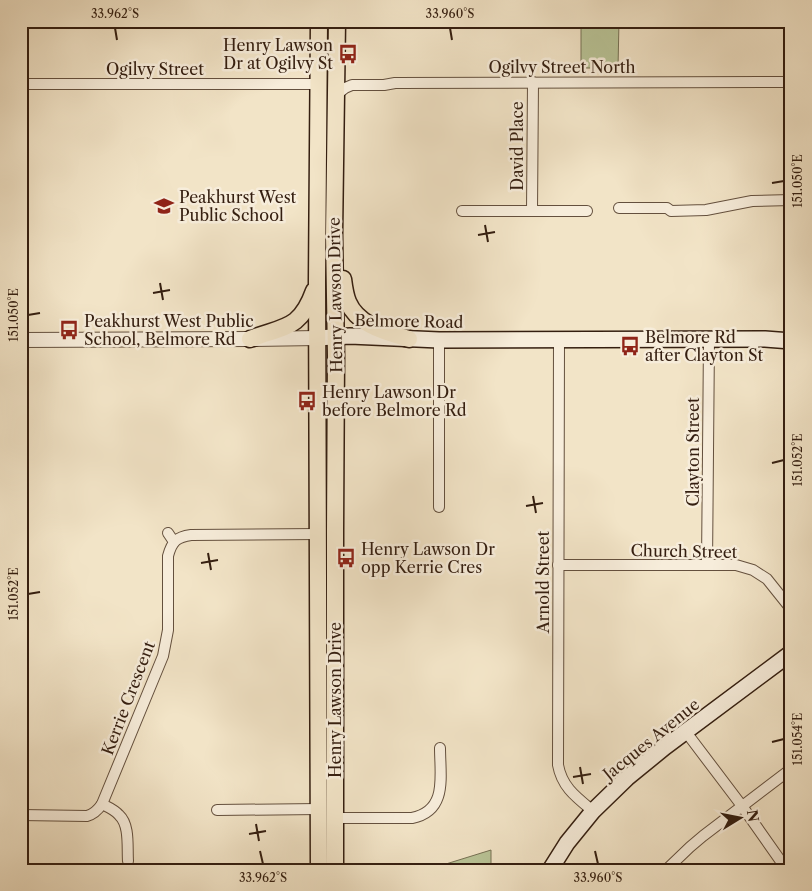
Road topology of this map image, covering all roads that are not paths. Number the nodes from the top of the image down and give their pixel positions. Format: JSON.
{"nodes":[{"id":1,"x":319,"y":21,"type":"edge"},
{"id":2,"x":337,"y":21,"type":"edge"},
{"id":3,"x":533,"y":82,"type":"junction"},
{"id":4,"x":791,"y":82,"type":"edge"},
{"id":5,"x":21,"y":84,"type":"edge"},
{"id":6,"x":318,"y":84,"type":"junction"},
{"id":7,"x":336,"y":95,"type":"junction"},
{"id":8,"x":791,"y":200,"type":"edge"},
{"id":9,"x":618,"y":208,"type":"dead end"},
{"id":10,"x":462,"y":211,"type":"dead end"},
{"id":11,"x":532,"y":211,"type":"junction"},
{"id":12,"x":587,"y":211,"type":"dead end"},
{"id":13,"x":334,"y":235,"type":"junction"},
{"id":14,"x":316,"y":282,"type":"junction"},
{"id":15,"x":336,"y":336,"type":"junction"},
{"id":16,"x":317,"y":338,"type":"junction"},
{"id":17,"x":250,"y":339,"type":"junction"},
{"id":18,"x":409,"y":339,"type":"junction"},
{"id":19,"x":559,"y":339,"type":"junction"},
{"id":20,"x":709,"y":339,"type":"junction"},
{"id":21,"x":791,"y":339,"type":"edge"},
{"id":22,"x":21,"y":340,"type":"edge"},
{"id":23,"x":438,"y":340,"type":"junction"},
{"id":24,"x":439,"y":507,"type":"dead end"},
{"id":25,"x":168,"y":533,"type":"dead end"},
{"id":26,"x":318,"y":534,"type":"junction"},
{"id":27,"x":174,"y":542,"type":"junction"},
{"id":28,"x":558,"y":565,"type":"junction"},
{"id":29,"x":707,"y":565,"type":"junction"},
{"id":30,"x":791,"y":609,"type":"edge"},
{"id":31,"x":791,"y":652,"type":"edge"},
{"id":32,"x":686,"y":732,"type":"junction"},
{"id":33,"x":440,"y":748,"type":"dead end"},
{"id":34,"x":791,"y":769,"type":"edge"},
{"id":35,"x":102,"y":804,"type":"junction"},
{"id":36,"x":742,"y":806,"type":"junction"},
{"id":37,"x":320,"y":809,"type":"junction"},
{"id":38,"x":217,"y":810,"type":"dead end"},
{"id":39,"x":592,"y":811,"type":"junction"},
{"id":40,"x":21,"y":815,"type":"edge"},
{"id":41,"x":335,"y":818,"type":"junction"},
{"id":42,"x":128,"y":861,"type":"dead end"},
{"id":43,"x":319,"y":870,"type":"edge"},
{"id":44,"x":335,"y":870,"type":"edge"},
{"id":45,"x":550,"y":870,"type":"edge"},
{"id":46,"x":666,"y":870,"type":"edge"},
{"id":47,"x":787,"y":870,"type":"edge"}],
"edges":[{"from":1,"to":6,"type":"main road","name":"Henry Lawson Drive"},
{"from":2,"to":7,"type":"main road","name":"Henry Lawson Drive"},
{"from":3,"to":4,"type":"street","name":"Ogilvy Street North"},
{"from":3,"to":7,"type":"street","name":"Ogilvy Street North"},
{"from":3,"to":11,"type":"street","name":"David Place"},
{"from":5,"to":6,"type":"street","name":"Ogilvy Street"},
{"from":6,"to":14,"type":"main road","name":"Henry Lawson Drive"},
{"from":7,"to":13,"type":"main road","name":"Henry Lawson Drive"},
{"from":8,"to":9,"type":"street"},
{"from":10,"to":11,"type":"street","name":"David Place"},
{"from":11,"to":12,"type":"street","name":"David Place"},
{"from":13,"to":15,"type":"main road","name":"Henry Lawson Drive"},
{"from":13,"to":18,"type":"main road"},
{"from":14,"to":16,"type":"main road","name":"Henry Lawson Drive"},
{"from":14,"to":17,"type":"main road"},
{"from":15,"to":16,"type":"main road","name":"Belmore Road"},
{"from":15,"to":18,"type":"main road","name":"Belmore Road"},
{"from":15,"to":41,"type":"main road","name":"Henry Lawson Drive"},
{"from":16,"to":17,"type":"street","name":"Belmore Road"},
{"from":16,"to":26,"type":"main road","name":"Henry Lawson Drive"},
{"from":17,"to":22,"type":"street","name":"Belmore Road"},
{"from":18,"to":23,"type":"main road","name":"Belmore Road"},
{"from":19,"to":20,"type":"main road","name":"Belmore Road"},
{"from":19,"to":23,"type":"main road","name":"Belmore Road"},
{"from":19,"to":28,"type":"street","name":"Arnold Street"},
{"from":20,"to":21,"type":"main road","name":"Belmore Road"},
{"from":20,"to":29,"type":"street","name":"Clayton Street"},
{"from":23,"to":24,"type":"street"},
{"from":25,"to":27,"type":"street"},
{"from":26,"to":27,"type":"street"},
{"from":26,"to":37,"type":"main road","name":"Henry Lawson Drive"},
{"from":27,"to":35,"type":"street","name":"Kerrie Crescent"},
{"from":28,"to":29,"type":"street","name":"Church Street"},
{"from":28,"to":39,"type":"street","name":"Arnold Street"},
{"from":29,"to":30,"type":"street","name":"Church Street"},
{"from":31,"to":32,"type":"main road","name":"Jacques Avenue"},
{"from":32,"to":36,"type":"street"},
{"from":32,"to":39,"type":"main road","name":"Jacques Avenue"},
{"from":33,"to":41,"type":"street"},
{"from":34,"to":36,"type":"street"},
{"from":35,"to":40,"type":"street"},
{"from":35,"to":42,"type":"street"},
{"from":36,"to":46,"type":"street"},
{"from":36,"to":47,"type":"street"},
{"from":37,"to":38,"type":"street"},
{"from":37,"to":43,"type":"main road","name":"Henry Lawson Drive"},
{"from":39,"to":45,"type":"main road","name":"Jacques Avenue"},
{"from":41,"to":44,"type":"main road","name":"Henry Lawson Drive"}]}
